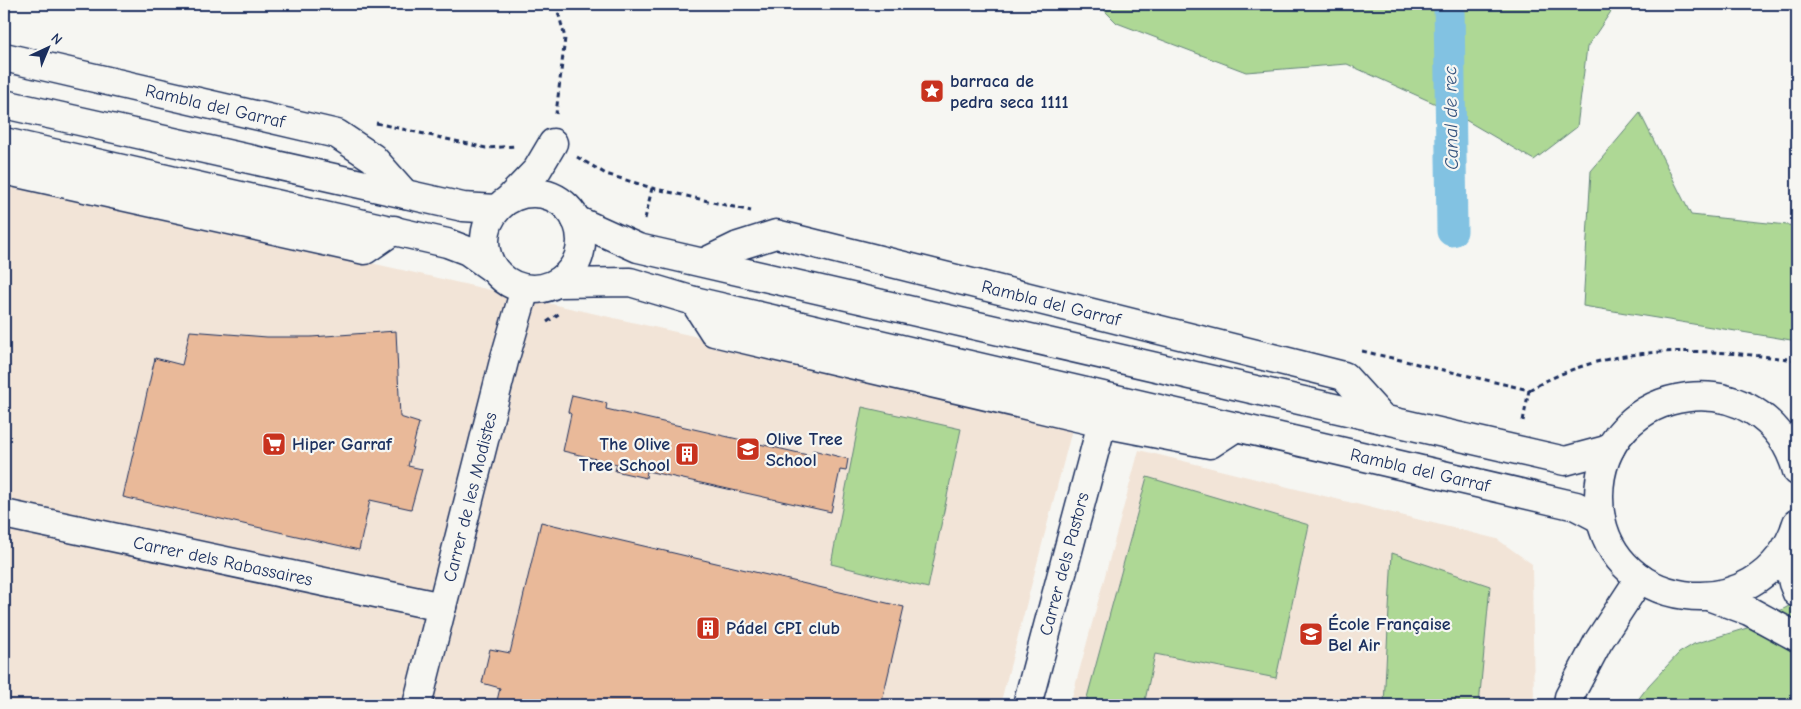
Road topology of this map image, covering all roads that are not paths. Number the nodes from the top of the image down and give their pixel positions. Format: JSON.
{"nodes":[{"id":1,"x":4,"y":57,"type":"edge"},
{"id":2,"x":4,"y":104,"type":"edge"},
{"id":3,"x":4,"y":142,"type":"edge"},
{"id":4,"x":4,"y":170,"type":"edge"},
{"id":5,"x":405,"y":194,"type":"junction"},
{"id":6,"x":503,"y":203,"type":"junction"},
{"id":7,"x":571,"y":213,"type":"junction"},
{"id":8,"x":394,"y":230,"type":"junction"},
{"id":9,"x":705,"y":262,"type":"junction"},
{"id":10,"x":492,"y":268,"type":"junction"},
{"id":11,"x":558,"y":283,"type":"junction"},
{"id":12,"x":524,"y":289,"type":"junction"},
{"id":13,"x":694,"y":301,"type":"junction"},
{"id":14,"x":1383,"y":419,"type":"junction"},
{"id":15,"x":1102,"y":423,"type":"junction"},
{"id":16,"x":1236,"y":427,"type":"junction"},
{"id":17,"x":1788,"y":436,"type":"edge"},
{"id":18,"x":1610,"y":450,"type":"junction"},
{"id":19,"x":1797,"y":471,"type":"edge"},
{"id":20,"x":4,"y":514,"type":"edge"},
{"id":21,"x":1601,"y":519,"type":"junction"},
{"id":22,"x":1797,"y":524,"type":"edge"},
{"id":23,"x":1786,"y":550,"type":"junction"},
{"id":24,"x":1640,"y":578,"type":"junction"},
{"id":25,"x":1797,"y":593,"type":"edge"},
{"id":26,"x":1711,"y":597,"type":"junction"},
{"id":27,"x":442,"y":607,"type":"junction"},
{"id":28,"x":1797,"y":636,"type":"edge"},
{"id":29,"x":418,"y":705,"type":"edge"},
{"id":30,"x":1027,"y":705,"type":"edge"},
{"id":31,"x":1568,"y":705,"type":"edge"}],
"edges":[{"from":1,"to":5,"type":"street","name":"Rambla del Garraf"},
{"from":2,"to":5,"type":"street"},
{"from":3,"to":8,"type":"street"},
{"from":4,"to":8,"type":"street"},
{"from":5,"to":6,"type":"street"},
{"from":6,"to":7,"type":"street"},
{"from":6,"to":7,"type":"street"},
{"from":6,"to":10,"type":"street"},
{"from":7,"to":9,"type":"street","name":"Rambla del Garraf"},
{"from":7,"to":11,"type":"street"},
{"from":8,"to":10,"type":"street"},
{"from":9,"to":14,"type":"street","name":"Rambla del Garraf"},
{"from":9,"to":14,"type":"street","name":"Rambla del Garraf"},
{"from":10,"to":12,"type":"street"},
{"from":11,"to":12,"type":"street"},
{"from":11,"to":13,"type":"street","name":"Rambla del Garraf"},
{"from":12,"to":27,"type":"street","name":"Carrer de les Modistes"},
{"from":13,"to":15,"type":"street"},
{"from":13,"to":16,"type":"street","name":"Rambla del Garraf"},
{"from":14,"to":18,"type":"street","name":"Rambla del Garraf"},
{"from":15,"to":16,"type":"street"},
{"from":15,"to":30,"type":"street","name":"Carrer dels Pastors"},
{"from":16,"to":21,"type":"street","name":"Rambla del Garraf"},
{"from":17,"to":18,"type":"street"},
{"from":17,"to":19,"type":"street"},
{"from":18,"to":21,"type":"street"},
{"from":20,"to":27,"type":"street","name":"Carrer dels Rabassaires"},
{"from":21,"to":24,"type":"street"},
{"from":22,"to":23,"type":"street"},
{"from":23,"to":25,"type":"street"},
{"from":23,"to":26,"type":"street"},
{"from":24,"to":26,"type":"street"},
{"from":24,"to":31,"type":"street"},
{"from":26,"to":28,"type":"street"},
{"from":27,"to":29,"type":"street","name":"Carrer de les Modistes"}]}
